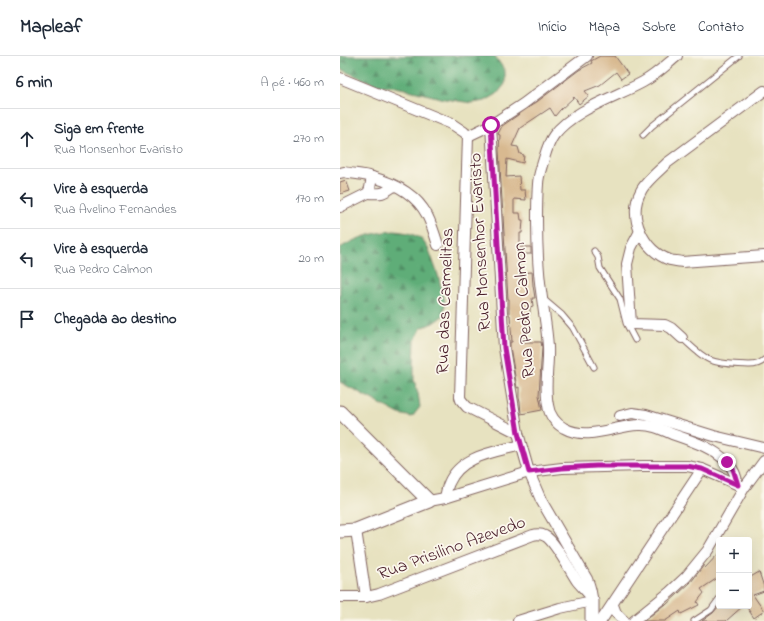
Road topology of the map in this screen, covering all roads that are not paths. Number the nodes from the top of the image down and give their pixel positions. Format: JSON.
{"nodes":[{"id":1,"x":587,"y":56,"type":"edge"},
{"id":2,"x":677,"y":56,"type":"edge"},
{"id":3,"x":738,"y":56,"type":"edge"},
{"id":4,"x":340,"y":78,"type":"edge"},
{"id":5,"x":764,"y":91,"type":"edge"},
{"id":6,"x":491,"y":125,"type":"junction"},
{"id":7,"x":643,"y":135,"type":"dead end"},
{"id":8,"x":468,"y":136,"type":"junction"},
{"id":9,"x":340,"y":173,"type":"edge"},
{"id":10,"x":372,"y":177,"type":"junction"},
{"id":11,"x":394,"y":186,"type":"junction"},
{"id":12,"x":368,"y":193,"type":"junction"},
{"id":13,"x":340,"y":207,"type":"edge"},
{"id":14,"x":640,"y":232,"type":"junction"},
{"id":15,"x":438,"y":245,"type":"dead end"},
{"id":16,"x":594,"y":251,"type":"dead end"},
{"id":17,"x":764,"y":256,"type":"edge"},
{"id":18,"x":542,"y":297,"type":"junction"},
{"id":19,"x":682,"y":338,"type":"joint"},
{"id":20,"x":635,"y":340,"type":"dead end"},
{"id":21,"x":764,"y":360,"type":"edge"},
{"id":22,"x":594,"y":367,"type":"dead end"},
{"id":23,"x":340,"y":412,"type":"edge"},
{"id":24,"x":620,"y":416,"type":"dead end"},
{"id":25,"x":518,"y":433,"type":"junction"},
{"id":26,"x":521,"y":445,"type":"junction"},
{"id":27,"x":764,"y":448,"type":"edge"},
{"id":28,"x":764,"y":461,"type":"edge"},
{"id":29,"x":702,"y":469,"type":"junction"},
{"id":30,"x":529,"y":472,"type":"junction"},
{"id":31,"x":741,"y":486,"type":"junction"},
{"id":32,"x":445,"y":498,"type":"junction"},
{"id":33,"x":429,"y":501,"type":"junction"},
{"id":34,"x":340,"y":530,"type":"edge"},
{"id":35,"x":356,"y":530,"type":"junction"},
{"id":36,"x":340,"y":597,"type":"edge"},
{"id":37,"x":366,"y":597,"type":"junction"},
{"id":38,"x":592,"y":600,"type":"junction"},
{"id":39,"x":716,"y":603,"type":"edge"},
{"id":40,"x":613,"y":605,"type":"junction"},
{"id":41,"x":518,"y":621,"type":"edge"},
{"id":42,"x":592,"y":621,"type":"edge"},
{"id":43,"x":602,"y":621,"type":"edge"},
{"id":44,"x":624,"y":621,"type":"edge"},
{"id":45,"x":634,"y":621,"type":"edge"},
{"id":46,"x":694,"y":621,"type":"edge"}],
"edges":[{"from":1,"to":6,"type":"street"},
{"from":2,"to":18,"type":"street","name":"Rua Pedro Calmon"},
{"from":3,"to":7,"type":"lane"},
{"from":4,"to":8,"type":"street"},
{"from":5,"to":14,"type":"street"},
{"from":6,"to":8,"type":"street"},
{"from":6,"to":25,"type":"street","name":"Rua Monsenhor Evaristo"},
{"from":8,"to":25,"type":"street","name":"Rua das Carmelitas"},
{"from":9,"to":10,"type":"street"},
{"from":10,"to":11,"type":"street"},
{"from":10,"to":12,"type":"street"},
{"from":11,"to":12,"type":"street"},
{"from":11,"to":15,"type":"street"},
{"from":12,"to":13,"type":"street"},
{"from":14,"to":17,"type":"street"},
{"from":14,"to":19,"type":"street"},
{"from":16,"to":20,"type":"lane"},
{"from":18,"to":22,"type":"lane"},
{"from":18,"to":31,"type":"street","name":"Rua Pedro Calmon"},
{"from":19,"to":21,"type":"lane"},
{"from":23,"to":33,"type":"street"},
{"from":24,"to":27,"type":"street"},
{"from":25,"to":26,"type":"street","name":"Rua Monsenhor Evaristo"},
{"from":26,"to":30,"type":"street","name":"Rua Monsenhor Evaristo"},
{"from":26,"to":32,"type":"street"},
{"from":28,"to":31,"type":"street"},
{"from":29,"to":30,"type":"street"},
{"from":29,"to":31,"type":"street"},
{"from":29,"to":40,"type":"street"},
{"from":30,"to":32,"type":"street"},
{"from":30,"to":38,"type":"street","name":"Rua Monsenhor Evaristo"},
{"from":31,"to":45,"type":"street"},
{"from":32,"to":33,"type":"street"},
{"from":33,"to":35,"type":"street"},
{"from":34,"to":35,"type":"street"},
{"from":35,"to":37,"type":"street"},
{"from":36,"to":37,"type":"street","name":"Rua Prisilino Azevedo"},
{"from":37,"to":38,"type":"street","name":"Rua Prisilino Azevedo"},
{"from":38,"to":41,"type":"street"},
{"from":38,"to":42,"type":"street"},
{"from":39,"to":46,"type":"lane"},
{"from":40,"to":43,"type":"street"},
{"from":40,"to":44,"type":"street"}]}
